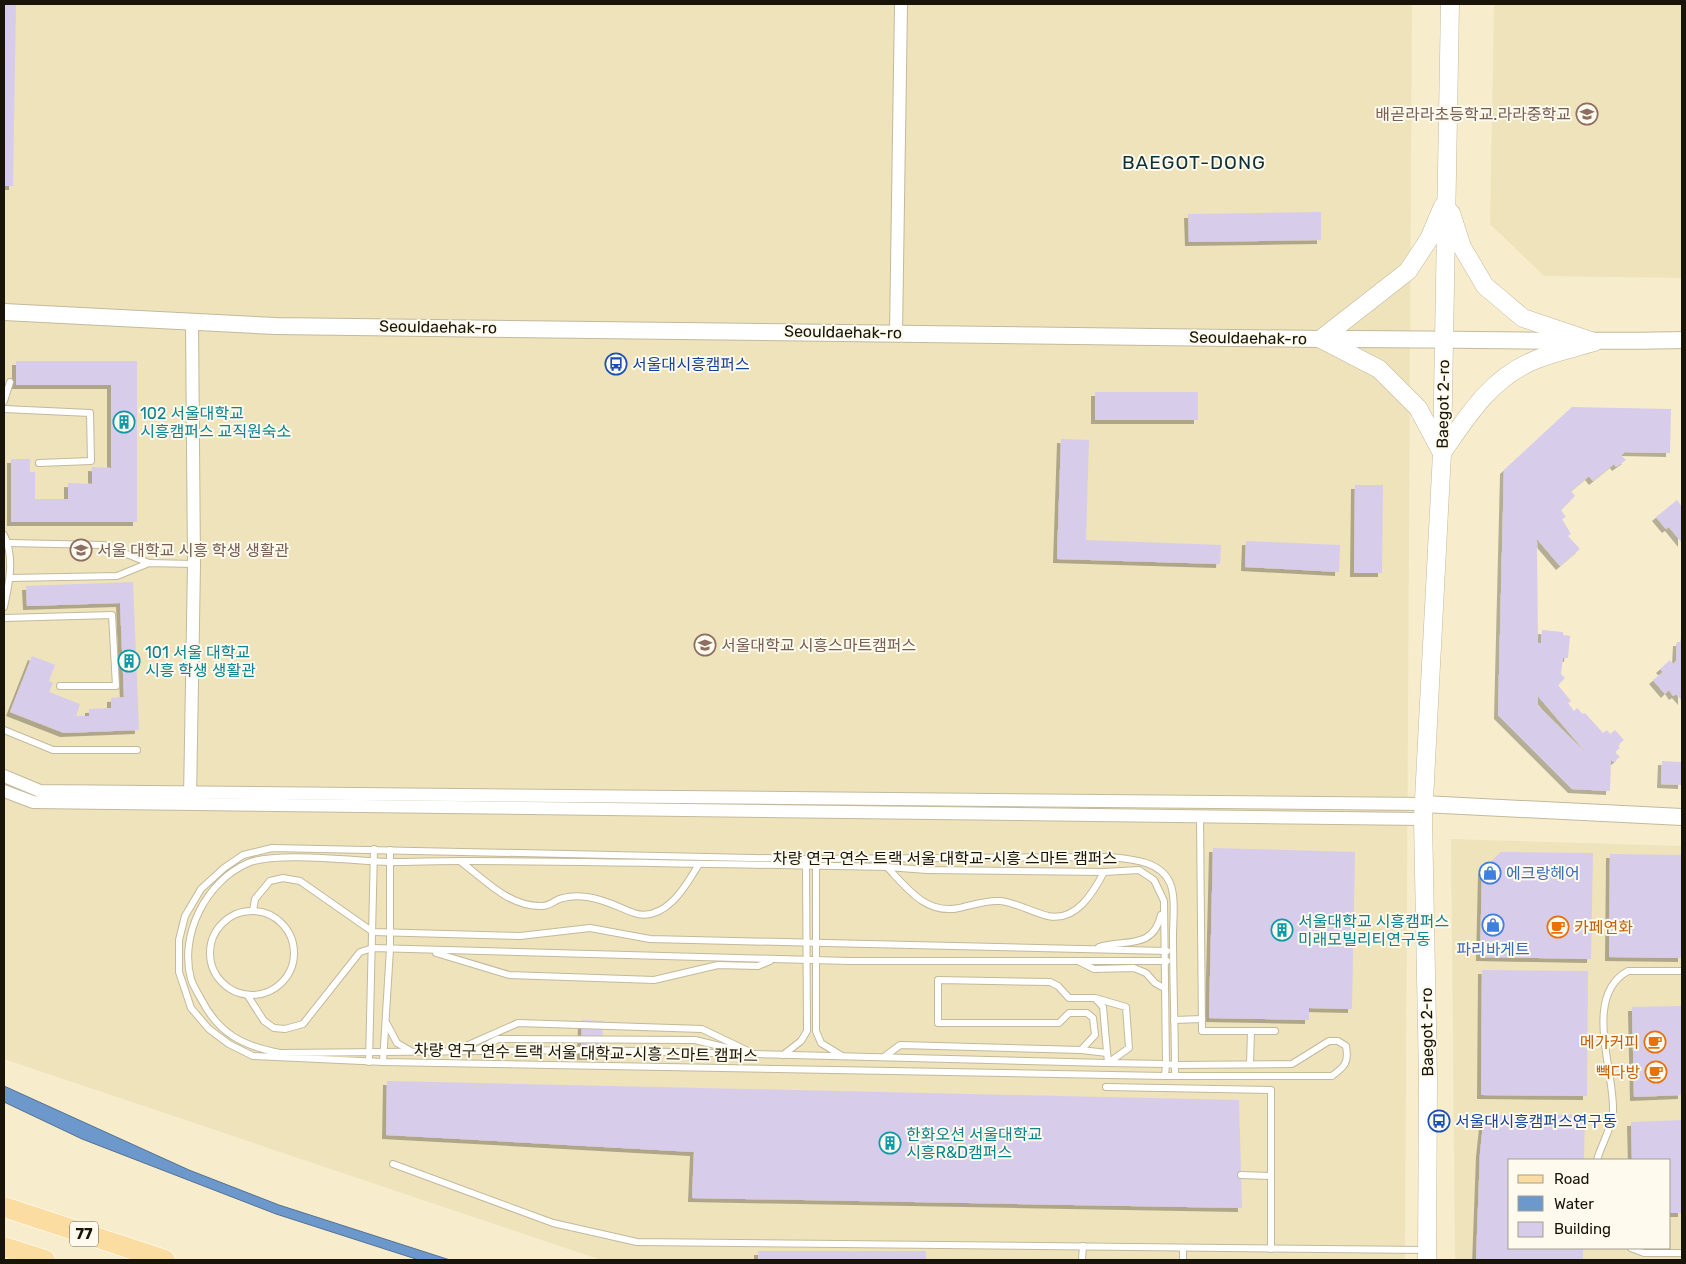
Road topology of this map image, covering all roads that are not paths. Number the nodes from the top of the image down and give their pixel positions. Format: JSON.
{"nodes":[{"id":1,"x":902,"y":4,"type":"edge"},
{"id":2,"x":1450,"y":4,"type":"edge"},
{"id":3,"x":1446,"y":198,"type":"junction"},
{"id":4,"x":4,"y":312,"type":"edge"},
{"id":5,"x":192,"y":322,"type":"junction"},
{"id":6,"x":896,"y":333,"type":"junction"},
{"id":7,"x":1444,"y":338,"type":"junction"},
{"id":8,"x":1321,"y":339,"type":"junction"},
{"id":9,"x":1682,"y":340,"type":"edge"},
{"id":10,"x":1594,"y":342,"type":"junction"},
{"id":11,"x":10,"y":382,"type":"dead end"},
{"id":12,"x":4,"y":401,"type":"edge"},
{"id":13,"x":4,"y":408,"type":"edge"},
{"id":14,"x":1442,"y":453,"type":"junction"},
{"id":15,"x":39,"y":463,"type":"dead end"},
{"id":16,"x":4,"y":535,"type":"edge"},
{"id":17,"x":8,"y":543,"type":"junction"},
{"id":18,"x":149,"y":563,"type":"junction"},
{"id":19,"x":194,"y":564,"type":"junction"},
{"id":20,"x":10,"y":578,"type":"junction"},
{"id":21,"x":4,"y":606,"type":"edge"},
{"id":22,"x":4,"y":618,"type":"edge"},
{"id":23,"x":60,"y":686,"type":"dead end"},
{"id":24,"x":4,"y":730,"type":"edge"},
{"id":25,"x":137,"y":750,"type":"dead end"},
{"id":26,"x":4,"y":776,"type":"edge"},
{"id":27,"x":4,"y":790,"type":"edge"},
{"id":28,"x":192,"y":792,"type":"junction"},
{"id":29,"x":189,"y":804,"type":"junction"},
{"id":30,"x":1423,"y":811,"type":"junction"},
{"id":31,"x":1200,"y":816,"type":"junction"},
{"id":32,"x":1682,"y":817,"type":"edge"},
{"id":33,"x":374,"y":849,"type":"junction"},
{"id":34,"x":390,"y":850,"type":"junction"},
{"id":35,"x":374,"y":861,"type":"junction"},
{"id":36,"x":460,"y":861,"type":"junction"},
{"id":37,"x":390,"y":862,"type":"junction"},
{"id":38,"x":806,"y":862,"type":"junction"},
{"id":39,"x":816,"y":862,"type":"junction"},
{"id":40,"x":699,"y":864,"type":"junction"},
{"id":41,"x":887,"y":867,"type":"junction"},
{"id":42,"x":1104,"y":872,"type":"junction"},
{"id":43,"x":1164,"y":901,"type":"junction"},
{"id":44,"x":253,"y":911,"type":"junction"},
{"id":45,"x":373,"y":932,"type":"junction"},
{"id":46,"x":390,"y":932,"type":"junction"},
{"id":47,"x":806,"y":943,"type":"junction"},
{"id":48,"x":816,"y":943,"type":"junction"},
{"id":49,"x":373,"y":948,"type":"junction"},
{"id":50,"x":390,"y":949,"type":"junction"},
{"id":51,"x":1094,"y":949,"type":"junction"},
{"id":52,"x":428,"y":951,"type":"junction"},
{"id":53,"x":1164,"y":951,"type":"junction"},
{"id":54,"x":1173,"y":951,"type":"junction"},
{"id":55,"x":775,"y":960,"type":"junction"},
{"id":56,"x":1164,"y":960,"type":"junction"},
{"id":57,"x":806,"y":961,"type":"junction"},
{"id":58,"x":816,"y":961,"type":"junction"},
{"id":59,"x":1078,"y":961,"type":"junction"},
{"id":60,"x":1173,"y":961,"type":"junction"},
{"id":61,"x":1682,"y":971,"type":"edge"},
{"id":62,"x":1164,"y":988,"type":"junction"},
{"id":63,"x":248,"y":996,"type":"junction"},
{"id":64,"x":1095,"y":998,"type":"junction"},
{"id":65,"x":1202,"y":1019,"type":"junction"},
{"id":66,"x":1174,"y":1020,"type":"junction"},
{"id":67,"x":386,"y":1022,"type":"junction"},
{"id":68,"x":1251,"y":1031,"type":"junction"},
{"id":69,"x":1275,"y":1031,"type":"dead end"},
{"id":70,"x":370,"y":1050,"type":"junction"},
{"id":71,"x":384,"y":1050,"type":"junction"},
{"id":72,"x":1081,"y":1050,"type":"junction"},
{"id":73,"x":410,"y":1051,"type":"junction"},
{"id":74,"x":475,"y":1051,"type":"junction"},
{"id":75,"x":453,"y":1052,"type":"junction"},
{"id":76,"x":1107,"y":1053,"type":"junction"},
{"id":77,"x":754,"y":1054,"type":"junction"},
{"id":78,"x":783,"y":1055,"type":"junction"},
{"id":79,"x":843,"y":1056,"type":"junction"},
{"id":80,"x":883,"y":1057,"type":"junction"},
{"id":81,"x":369,"y":1062,"type":"junction"},
{"id":82,"x":384,"y":1062,"type":"junction"},
{"id":83,"x":1108,"y":1063,"type":"junction"},
{"id":84,"x":1166,"y":1064,"type":"junction"},
{"id":85,"x":1250,"y":1064,"type":"junction"},
{"id":86,"x":1175,"y":1065,"type":"junction"},
{"id":87,"x":1176,"y":1075,"type":"junction"},
{"id":88,"x":1165,"y":1076,"type":"junction"},
{"id":89,"x":1106,"y":1087,"type":"dead end"},
{"id":90,"x":1597,"y":1159,"type":"edge"},
{"id":91,"x":394,"y":1164,"type":"dead end"},
{"id":92,"x":1241,"y":1175,"type":"dead end"},
{"id":93,"x":1271,"y":1176,"type":"junction"},
{"id":94,"x":4,"y":1207,"type":"edge"},
{"id":95,"x":1083,"y":1246,"type":"junction"},
{"id":96,"x":4,"y":1247,"type":"edge"},
{"id":97,"x":1183,"y":1248,"type":"junction"},
{"id":98,"x":1271,"y":1249,"type":"junction"},
{"id":99,"x":1634,"y":1249,"type":"edge"},
{"id":100,"x":1682,"y":1253,"type":"edge"},
{"id":101,"x":1427,"y":1255,"type":"edge"},
{"id":102,"x":45,"y":1260,"type":"edge"},
{"id":103,"x":165,"y":1260,"type":"edge"},
{"id":104,"x":1082,"y":1260,"type":"edge"},
{"id":105,"x":1184,"y":1260,"type":"edge"}],
"edges":[{"from":1,"to":6,"type":"street"},
{"from":2,"to":3,"type":"main road","name":"Baegot 2-ro"},
{"from":3,"to":7,"type":"main road","name":"Baegot 2-ro"},
{"from":3,"to":8,"type":"main road"},
{"from":3,"to":10,"type":"main road"},
{"from":4,"to":5,"type":"street","name":"Seouldaehak-ro"},
{"from":5,"to":6,"type":"street","name":"Seouldaehak-ro"},
{"from":5,"to":19,"type":"street"},
{"from":6,"to":8,"type":"street","name":"Seouldaehak-ro"},
{"from":7,"to":8,"type":"street","name":"Seouldaehak-ro"},
{"from":7,"to":10,"type":"street","name":"Seouldaehak-ro"},
{"from":7,"to":14,"type":"main road","name":"Baegot 2-ro"},
{"from":8,"to":14,"type":"main road"},
{"from":9,"to":10,"type":"street","name":"Seouldaehak-ro"},
{"from":10,"to":14,"type":"main road"},
{"from":11,"to":12,"type":"lane"},
{"from":13,"to":15,"type":"lane"},
{"from":14,"to":30,"type":"main road","name":"Baegot 2-ro"},
{"from":16,"to":17,"type":"lane"},
{"from":17,"to":18,"type":"lane"},
{"from":17,"to":20,"type":"lane"},
{"from":18,"to":19,"type":"lane"},
{"from":18,"to":20,"type":"lane"},
{"from":19,"to":28,"type":"street"},
{"from":20,"to":21,"type":"lane"},
{"from":22,"to":23,"type":"lane"},
{"from":24,"to":25,"type":"lane"},
{"from":26,"to":28,"type":"street"},
{"from":27,"to":29,"type":"street"},
{"from":28,"to":29,"type":"street"},
{"from":28,"to":30,"type":"street"},
{"from":29,"to":31,"type":"street"},
{"from":30,"to":31,"type":"street"},
{"from":30,"to":32,"type":"street"},
{"from":30,"to":101,"type":"main road","name":"Baegot 2-ro"},
{"from":31,"to":65,"type":"lane"},
{"from":33,"to":34,"type":"lane","name":"차량 연구 연수 트랙 서울 대학교-시흥 스마트 캠퍼스"},
{"from":33,"to":35,"type":"lane"},
{"from":33,"to":81,"type":"lane","name":"차량 연구 연수 트랙 서울 대학교-시흥 스마트 캠퍼스"},
{"from":34,"to":37,"type":"lane"},
{"from":34,"to":38,"type":"lane","name":"차량 연구 연수 트랙 서울 대학교-시흥 스마트 캠퍼스"},
{"from":35,"to":37,"type":"lane","name":"차량 연구 연수 트랙 서울 대학교-시흥 스마트 캠퍼스"},
{"from":35,"to":45,"type":"lane"},
{"from":35,"to":70,"type":"lane","name":"차량 연구 연수 트랙 서울 대학교-시흥 스마트 캠퍼스"},
{"from":36,"to":37,"type":"lane","name":"차량 연구 연수 트랙 서울 대학교-시흥 스마트 캠퍼스"},
{"from":36,"to":40,"type":"lane","name":"차량 연구 연수 트랙 서울 대학교-시흥 스마트 캠퍼스"},
{"from":36,"to":40,"type":"lane"},
{"from":37,"to":46,"type":"lane"},
{"from":38,"to":39,"type":"lane","name":"차량 연구 연수 트랙 서울 대학교-시흥 스마트 캠퍼스"},
{"from":38,"to":40,"type":"lane","name":"차량 연구 연수 트랙 서울 대학교-시흥 스마트 캠퍼스"},
{"from":38,"to":47,"type":"lane"},
{"from":39,"to":41,"type":"lane"},
{"from":39,"to":48,"type":"lane"},
{"from":39,"to":54,"type":"lane","name":"차량 연구 연수 트랙 서울 대학교-시흥 스마트 캠퍼스"},
{"from":41,"to":42,"type":"lane"},
{"from":41,"to":42,"type":"lane"},
{"from":42,"to":43,"type":"lane"},
{"from":43,"to":51,"type":"lane"},
{"from":43,"to":53,"type":"lane"},
{"from":44,"to":45,"type":"lane"},
{"from":44,"to":63,"type":"lane"},
{"from":44,"to":63,"type":"lane"},
{"from":45,"to":46,"type":"lane"},
{"from":45,"to":49,"type":"lane"},
{"from":46,"to":47,"type":"lane"},
{"from":46,"to":50,"type":"lane"},
{"from":47,"to":48,"type":"lane"},
{"from":47,"to":57,"type":"lane"},
{"from":48,"to":51,"type":"lane"},
{"from":48,"to":58,"type":"lane"},
{"from":49,"to":50,"type":"lane"},
{"from":49,"to":63,"type":"lane"},
{"from":49,"to":70,"type":"lane"},
{"from":50,"to":52,"type":"lane"},
{"from":50,"to":67,"type":"lane"},
{"from":51,"to":53,"type":"lane"},
{"from":52,"to":55,"type":"lane"},
{"from":52,"to":55,"type":"lane"},
{"from":53,"to":54,"type":"lane"},
{"from":53,"to":56,"type":"lane"},
{"from":54,"to":60,"type":"lane","name":"차량 연구 연수 트랙 서울 대학교-시흥 스마트 캠퍼스"},
{"from":55,"to":57,"type":"lane"},
{"from":56,"to":59,"type":"lane"},
{"from":56,"to":60,"type":"lane"},
{"from":56,"to":62,"type":"lane"},
{"from":57,"to":58,"type":"lane"},
{"from":57,"to":78,"type":"lane"},
{"from":58,"to":59,"type":"lane"},
{"from":58,"to":79,"type":"lane"},
{"from":59,"to":62,"type":"lane"},
{"from":60,"to":66,"type":"lane","name":"차량 연구 연수 트랙 서울 대학교-시흥 스마트 캠퍼스"},
{"from":61,"to":90,"type":"lane"},
{"from":62,"to":84,"type":"lane"},
{"from":64,"to":72,"type":"lane"},
{"from":64,"to":76,"type":"lane"},
{"from":64,"to":83,"type":"lane"},
{"from":65,"to":66,"type":"lane"},
{"from":65,"to":68,"type":"lane"},
{"from":66,"to":86,"type":"lane","name":"차량 연구 연수 트랙 서울 대학교-시흥 스마트 캠퍼스"},
{"from":67,"to":71,"type":"lane"},
{"from":67,"to":73,"type":"lane"},
{"from":68,"to":69,"type":"lane"},
{"from":68,"to":85,"type":"lane"},
{"from":70,"to":71,"type":"lane","name":"차량 연구 연수 트랙 서울 대학교-시흥 스마트 캠퍼스"},
{"from":70,"to":81,"type":"lane"},
{"from":71,"to":73,"type":"lane","name":"차량 연구 연수 트랙 서울 대학교-시흥 스마트 캠퍼스"},
{"from":71,"to":82,"type":"lane"},
{"from":72,"to":76,"type":"lane"},
{"from":72,"to":80,"type":"lane"},
{"from":73,"to":75,"type":"lane","name":"차량 연구 연수 트랙 서울 대학교-시흥 스마트 캠퍼스"},
{"from":74,"to":75,"type":"lane","name":"차량 연구 연수 트랙 서울 대학교-시흥 스마트 캠퍼스"},
{"from":74,"to":77,"type":"lane","name":"차량 연구 연수 트랙 서울 대학교-시흥 스마트 캠퍼스"},
{"from":74,"to":77,"type":"lane"},
{"from":75,"to":77,"type":"lane"},
{"from":76,"to":83,"type":"lane"},
{"from":77,"to":78,"type":"lane","name":"차량 연구 연수 트랙 서울 대학교-시흥 스마트 캠퍼스"},
{"from":78,"to":79,"type":"lane","name":"차량 연구 연수 트랙 서울 대학교-시흥 스마트 캠퍼스"},
{"from":79,"to":80,"type":"lane","name":"차량 연구 연수 트랙 서울 대학교-시흥 스마트 캠퍼스"},
{"from":80,"to":83,"type":"lane","name":"차량 연구 연수 트랙 서울 대학교-시흥 스마트 캠퍼스"},
{"from":81,"to":82,"type":"lane","name":"차량 연구 연수 트랙 서울 대학교-시흥 스마트 캠퍼스"},
{"from":82,"to":88,"type":"lane","name":"차량 연구 연수 트랙 서울 대학교-시흥 스마트 캠퍼스"},
{"from":83,"to":84,"type":"lane","name":"차량 연구 연수 트랙 서울 대학교-시흥 스마트 캠퍼스"},
{"from":84,"to":86,"type":"lane","name":"차량 연구 연수 트랙 서울 대학교-시흥 스마트 캠퍼스"},
{"from":84,"to":88,"type":"lane"},
{"from":85,"to":86,"type":"lane"},
{"from":85,"to":87,"type":"lane","name":"차량 연구 연수 트랙 서울 대학교-시흥 스마트 캠퍼스"},
{"from":86,"to":87,"type":"lane"},
{"from":87,"to":88,"type":"lane","name":"차량 연구 연수 트랙 서울 대학교-시흥 스마트 캠퍼스"},
{"from":89,"to":93,"type":"lane"},
{"from":91,"to":95,"type":"lane"},
{"from":92,"to":93,"type":"lane"},
{"from":93,"to":98,"type":"lane"},
{"from":94,"to":103,"type":"main road","number":"77"},
{"from":95,"to":97,"type":"lane"},
{"from":95,"to":104,"type":"lane"},
{"from":96,"to":102,"type":"main road"},
{"from":97,"to":98,"type":"lane"},
{"from":97,"to":105,"type":"lane"},
{"from":98,"to":101,"type":"lane"},
{"from":99,"to":100,"type":"lane"}]}
